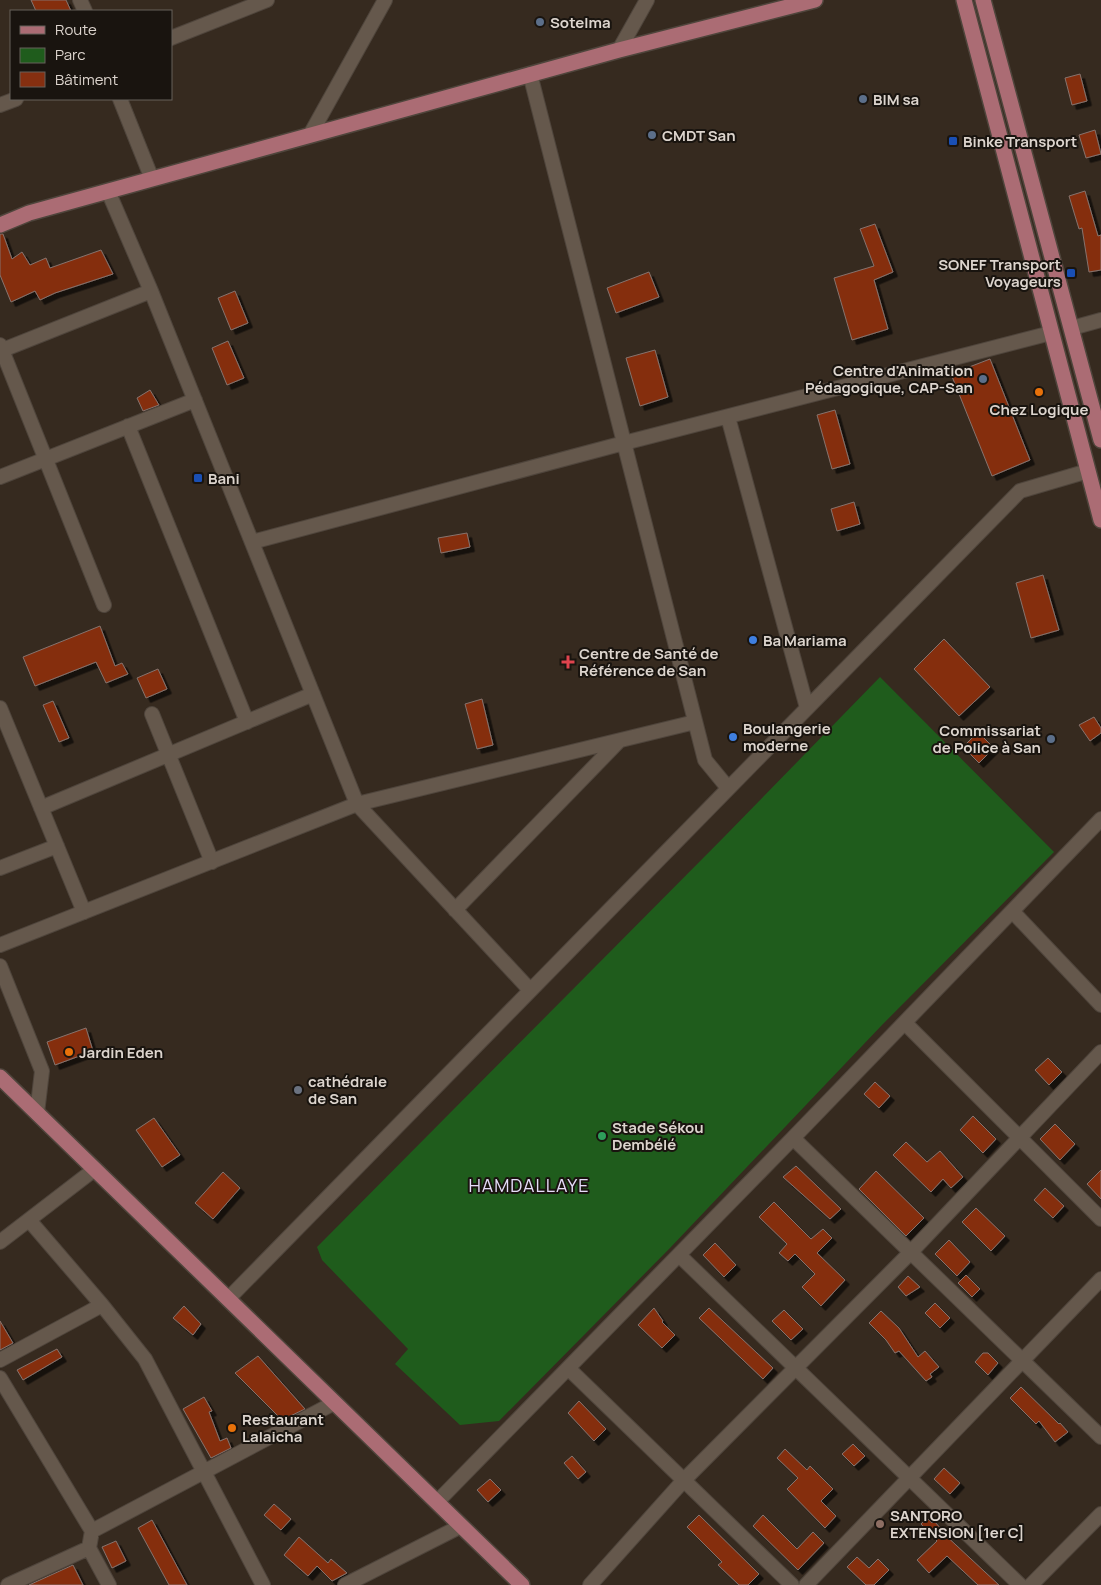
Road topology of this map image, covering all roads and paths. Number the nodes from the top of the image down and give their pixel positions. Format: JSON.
{"nodes":[{"id":1,"x":267,"y":0,"type":"edge"},
{"id":2,"x":385,"y":0,"type":"edge"},
{"id":3,"x":647,"y":0,"type":"edge"},
{"id":4,"x":815,"y":0,"type":"edge"},
{"id":5,"x":956,"y":0,"type":"edge"},
{"id":6,"x":964,"y":0,"type":"edge"},
{"id":7,"x":987,"y":5,"type":"edge"},
{"id":8,"x":970,"y":21,"type":"junction"},
{"id":9,"x":172,"y":38,"type":"edge"},
{"id":10,"x":619,"y":50,"type":"junction"},
{"id":11,"x":530,"y":74,"type":"junction"},
{"id":12,"x":13,"y":100,"type":"edge"},
{"id":13,"x":120,"y":100,"type":"edge"},
{"id":14,"x":0,"y":105,"type":"edge"},
{"id":15,"x":310,"y":135,"type":"junction"},
{"id":16,"x":152,"y":179,"type":"junction"},
{"id":17,"x":108,"y":191,"type":"junction"},
{"id":18,"x":0,"y":225,"type":"edge"},
{"id":19,"x":152,"y":291,"type":"junction"},
{"id":20,"x":1101,"y":320,"type":"edge"},
{"id":21,"x":1072,"y":328,"type":"junction"},
{"id":22,"x":1051,"y":333,"type":"junction"},
{"id":23,"x":1,"y":348,"type":"edge"},
{"id":24,"x":195,"y":400,"type":"junction"},
{"id":25,"x":728,"y":417,"type":"junction"},
{"id":26,"x":128,"y":426,"type":"junction"},
{"id":27,"x":1101,"y":440,"type":"edge"},
{"id":28,"x":624,"y":443,"type":"junction"},
{"id":29,"x":46,"y":459,"type":"junction"},
{"id":30,"x":1088,"y":471,"type":"junction"},
{"id":31,"x":0,"y":477,"type":"edge"},
{"id":32,"x":1101,"y":520,"type":"edge"},
{"id":33,"x":252,"y":542,"type":"junction"},
{"id":34,"x":104,"y":605,"type":"dead end"},
{"id":35,"x":313,"y":694,"type":"junction"},
{"id":36,"x":0,"y":708,"type":"edge"},
{"id":37,"x":807,"y":708,"type":"junction"},
{"id":38,"x":152,"y":714,"type":"dead end"},
{"id":39,"x":247,"y":722,"type":"junction"},
{"id":40,"x":695,"y":722,"type":"junction"},
{"id":41,"x":619,"y":740,"type":"junction"},
{"id":42,"x":168,"y":755,"type":"junction"},
{"id":43,"x":728,"y":788,"type":"junction"},
{"id":44,"x":357,"y":804,"type":"junction"},
{"id":45,"x":41,"y":808,"type":"junction"},
{"id":46,"x":1101,"y":819,"type":"edge"},
{"id":47,"x":57,"y":846,"type":"junction"},
{"id":48,"x":212,"y":862,"type":"junction"},
{"id":49,"x":0,"y":868,"type":"edge"},
{"id":50,"x":455,"y":910,"type":"junction"},
{"id":51,"x":84,"y":912,"type":"junction"},
{"id":52,"x":1013,"y":912,"type":"junction"},
{"id":53,"x":0,"y":945,"type":"edge"},
{"id":54,"x":0,"y":966,"type":"edge"},
{"id":55,"x":530,"y":990,"type":"junction"},
{"id":56,"x":1101,"y":1005,"type":"edge"},
{"id":57,"x":905,"y":1023,"type":"junction"},
{"id":58,"x":1101,"y":1052,"type":"edge"},
{"id":59,"x":0,"y":1077,"type":"edge"},
{"id":60,"x":37,"y":1113,"type":"junction"},
{"id":61,"x":793,"y":1138,"type":"junction"},
{"id":62,"x":1020,"y":1138,"type":"junction"},
{"id":63,"x":95,"y":1170,"type":"junction"},
{"id":64,"x":1101,"y":1219,"type":"edge"},
{"id":65,"x":29,"y":1220,"type":"junction"},
{"id":66,"x":0,"y":1242,"type":"edge"},
{"id":67,"x":911,"y":1252,"type":"junction"},
{"id":68,"x":679,"y":1255,"type":"junction"},
{"id":69,"x":1101,"y":1279,"type":"edge"},
{"id":70,"x":228,"y":1299,"type":"junction"},
{"id":71,"x":102,"y":1305,"type":"junction"},
{"id":72,"x":0,"y":1360,"type":"edge"},
{"id":73,"x":1022,"y":1361,"type":"junction"},
{"id":74,"x":795,"y":1368,"type":"junction"},
{"id":75,"x":569,"y":1369,"type":"junction"},
{"id":76,"x":0,"y":1380,"type":"edge"},
{"id":77,"x":334,"y":1403,"type":"junction"},
{"id":78,"x":1101,"y":1437,"type":"edge"},
{"id":79,"x":204,"y":1472,"type":"junction"},
{"id":80,"x":909,"y":1478,"type":"junction"},
{"id":81,"x":684,"y":1480,"type":"junction"},
{"id":82,"x":437,"y":1502,"type":"junction"},
{"id":83,"x":1101,"y":1514,"type":"edge"},
{"id":84,"x":461,"y":1526,"type":"junction"},
{"id":85,"x":92,"y":1531,"type":"junction"},
{"id":86,"x":89,"y":1548,"type":"junction"},
{"id":87,"x":8,"y":1585,"type":"edge"},
{"id":88,"x":109,"y":1585,"type":"edge"},
{"id":89,"x":262,"y":1585,"type":"edge"},
{"id":90,"x":345,"y":1585,"type":"edge"},
{"id":91,"x":522,"y":1585,"type":"edge"},
{"id":92,"x":590,"y":1585,"type":"edge"},
{"id":93,"x":792,"y":1585,"type":"edge"},
{"id":94,"x":806,"y":1585,"type":"edge"},
{"id":95,"x":1020,"y":1585,"type":"edge"},
{"id":96,"x":1031,"y":1585,"type":"edge"}],
"edges":[{"from":1,"to":9,"type":"street"},
{"from":2,"to":15,"type":"street"},
{"from":3,"to":10,"type":"street"},
{"from":4,"to":10,"type":"main road"},
{"from":5,"to":8,"type":"main road"},
{"from":6,"to":8,"type":"main road"},
{"from":7,"to":21,"type":"main road"},
{"from":8,"to":22,"type":"main road"},
{"from":10,"to":11,"type":"main road"},
{"from":11,"to":15,"type":"main road"},
{"from":11,"to":28,"type":"street"},
{"from":12,"to":14,"type":"street"},
{"from":13,"to":16,"type":"street"},
{"from":15,"to":16,"type":"main road"},
{"from":16,"to":17,"type":"main road"},
{"from":17,"to":18,"type":"main road"},
{"from":17,"to":19,"type":"street"},
{"from":19,"to":23,"type":"street"},
{"from":19,"to":24,"type":"street"},
{"from":20,"to":21,"type":"street"},
{"from":21,"to":27,"type":"main road"},
{"from":22,"to":25,"type":"street"},
{"from":22,"to":30,"type":"main road"},
{"from":23,"to":29,"type":"street"},
{"from":24,"to":26,"type":"street"},
{"from":24,"to":33,"type":"street"},
{"from":25,"to":28,"type":"street"},
{"from":25,"to":37,"type":"street"},
{"from":26,"to":29,"type":"street"},
{"from":26,"to":39,"type":"street"},
{"from":28,"to":33,"type":"street"},
{"from":28,"to":40,"type":"street"},
{"from":29,"to":31,"type":"street"},
{"from":29,"to":34,"type":"street"},
{"from":30,"to":32,"type":"main road"},
{"from":30,"to":37,"type":"street"},
{"from":33,"to":35,"type":"street"},
{"from":35,"to":39,"type":"street"},
{"from":35,"to":44,"type":"street"},
{"from":36,"to":45,"type":"street"},
{"from":37,"to":43,"type":"street"},
{"from":38,"to":42,"type":"street"},
{"from":39,"to":42,"type":"street"},
{"from":40,"to":41,"type":"street"},
{"from":40,"to":43,"type":"street"},
{"from":41,"to":44,"type":"street"},
{"from":41,"to":50,"type":"street"},
{"from":42,"to":45,"type":"street"},
{"from":42,"to":48,"type":"street"},
{"from":43,"to":55,"type":"street"},
{"from":44,"to":48,"type":"street"},
{"from":44,"to":50,"type":"street"},
{"from":45,"to":47,"type":"street"},
{"from":46,"to":52,"type":"street"},
{"from":47,"to":49,"type":"street"},
{"from":47,"to":51,"type":"street"},
{"from":48,"to":51,"type":"street"},
{"from":50,"to":55,"type":"street"},
{"from":51,"to":53,"type":"street"},
{"from":52,"to":56,"type":"street"},
{"from":52,"to":57,"type":"street"},
{"from":54,"to":60,"type":"street"},
{"from":55,"to":70,"type":"street"},
{"from":57,"to":61,"type":"street"},
{"from":57,"to":62,"type":"street"},
{"from":58,"to":62,"type":"street"},
{"from":59,"to":60,"type":"main road"},
{"from":60,"to":63,"type":"main road"},
{"from":61,"to":67,"type":"street"},
{"from":61,"to":68,"type":"street"},
{"from":62,"to":64,"type":"street"},
{"from":62,"to":67,"type":"street"},
{"from":63,"to":65,"type":"street"},
{"from":63,"to":70,"type":"main road"},
{"from":65,"to":66,"type":"street"},
{"from":65,"to":71,"type":"street"},
{"from":67,"to":73,"type":"street"},
{"from":67,"to":74,"type":"street"},
{"from":68,"to":74,"type":"street"},
{"from":68,"to":75,"type":"street"},
{"from":69,"to":73,"type":"street"},
{"from":70,"to":77,"type":"main road"},
{"from":71,"to":72,"type":"street"},
{"from":71,"to":79,"type":"street"},
{"from":73,"to":78,"type":"street"},
{"from":73,"to":80,"type":"street"},
{"from":74,"to":80,"type":"street"},
{"from":74,"to":81,"type":"street"},
{"from":75,"to":81,"type":"street"},
{"from":75,"to":82,"type":"street"},
{"from":76,"to":85,"type":"street"},
{"from":77,"to":79,"type":"street"},
{"from":77,"to":82,"type":"main road"},
{"from":79,"to":85,"type":"street"},
{"from":79,"to":89,"type":"street"},
{"from":80,"to":94,"type":"street"},
{"from":80,"to":95,"type":"street"},
{"from":81,"to":92,"type":"street"},
{"from":81,"to":93,"type":"street"},
{"from":82,"to":84,"type":"main road"},
{"from":83,"to":96,"type":"street"},
{"from":84,"to":90,"type":"street"},
{"from":84,"to":91,"type":"main road"},
{"from":85,"to":86,"type":"street"},
{"from":86,"to":87,"type":"street"},
{"from":86,"to":88,"type":"street"}]}
